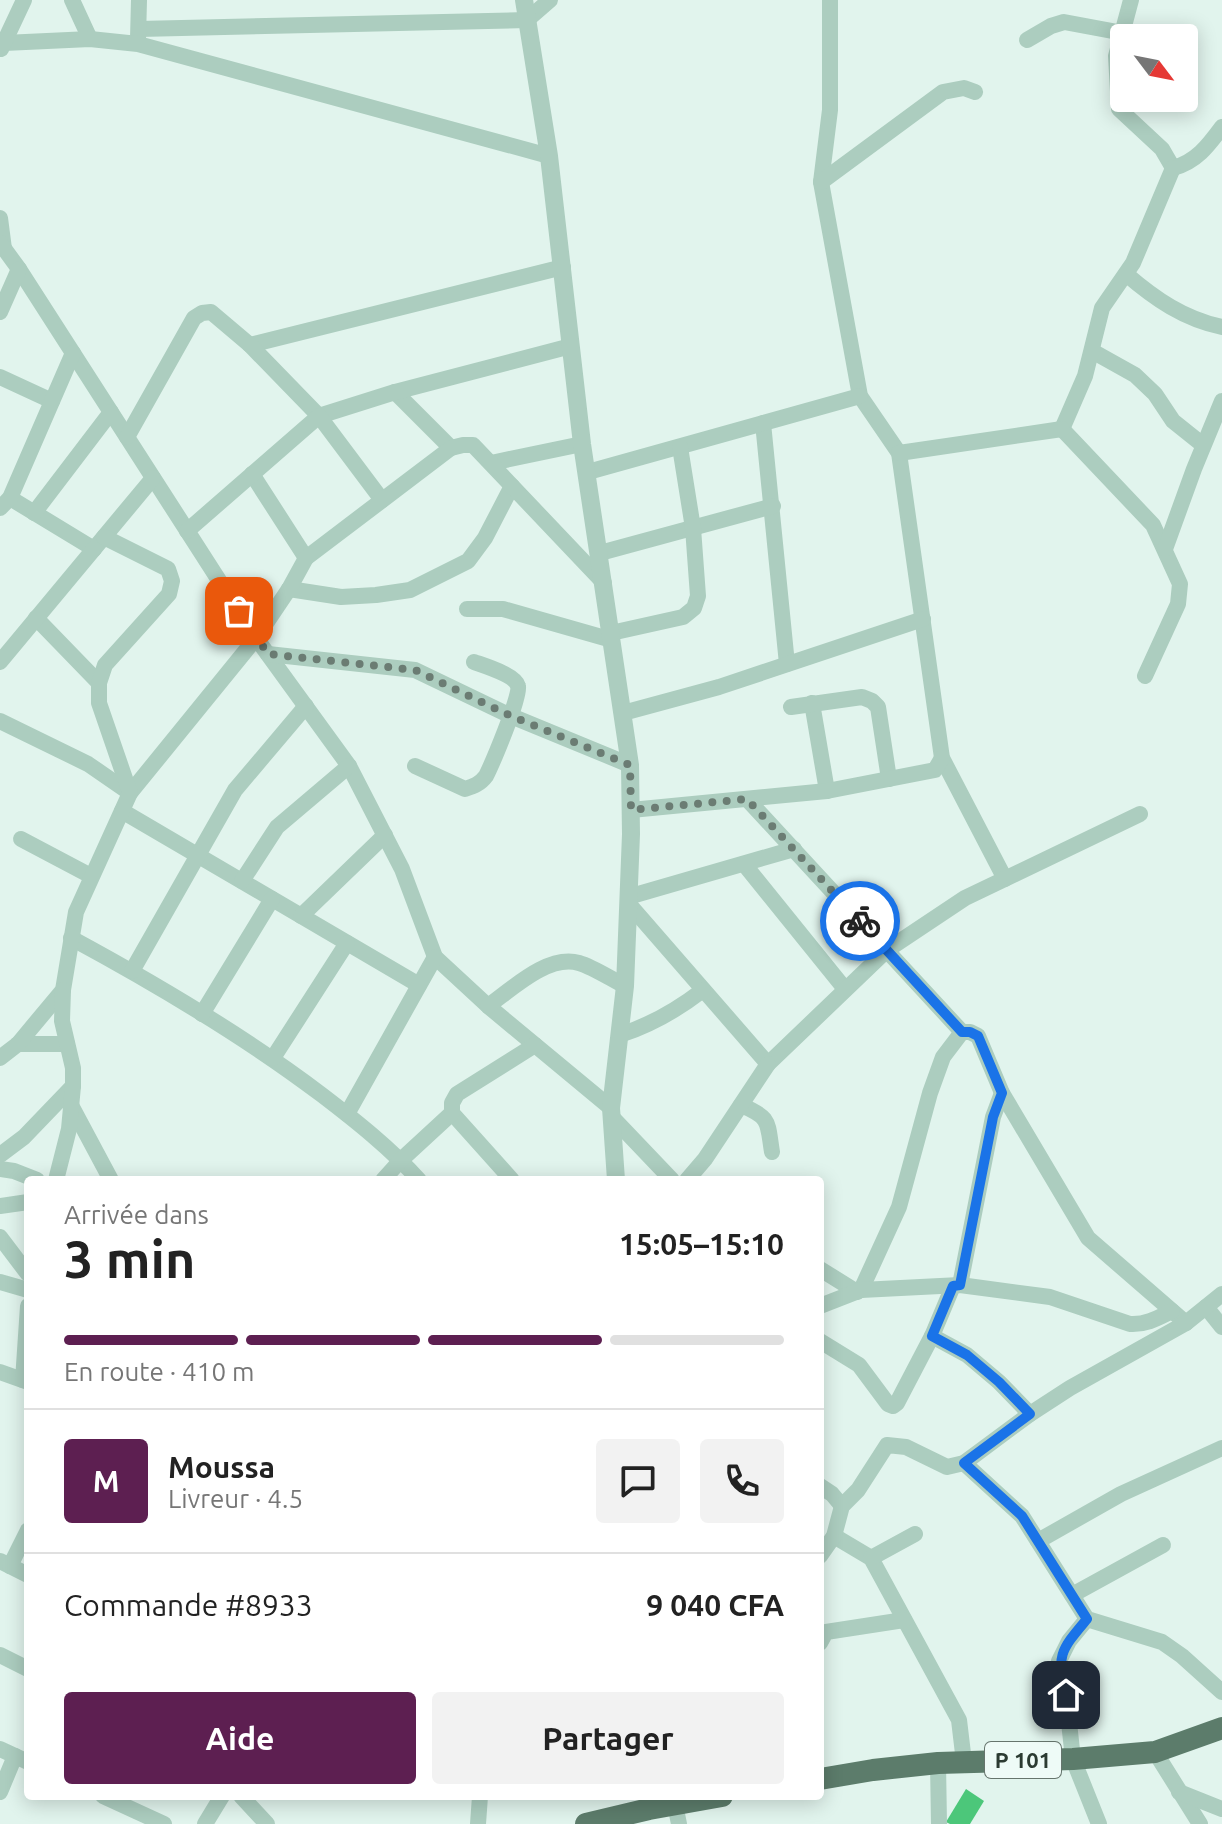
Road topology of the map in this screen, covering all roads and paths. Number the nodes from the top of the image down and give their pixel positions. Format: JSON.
{"nodes":[{"id":1,"x":24,"y":0,"type":"edge"},
{"id":2,"x":72,"y":0,"type":"edge"},
{"id":3,"x":139,"y":0,"type":"edge"},
{"id":4,"x":524,"y":0,"type":"edge"},
{"id":5,"x":550,"y":0,"type":"edge"},
{"id":6,"x":830,"y":0,"type":"edge"},
{"id":7,"x":1131,"y":0,"type":"edge"},
{"id":8,"x":527,"y":20,"type":"junction"},
{"id":9,"x":1125,"y":24,"type":"edge"},
{"id":10,"x":1110,"y":31,"type":"edge"},
{"id":11,"x":139,"y":37,"type":"junction"},
{"id":12,"x":90,"y":39,"type":"junction"},
{"id":13,"x":1027,"y":40,"type":"dead end"},
{"id":14,"x":1,"y":45,"type":"edge"},
{"id":15,"x":975,"y":92,"type":"dead end"},
{"id":16,"x":1122,"y":112,"type":"edge"},
{"id":17,"x":1222,"y":127,"type":"edge"},
{"id":18,"x":549,"y":156,"type":"junction"},
{"id":19,"x":1173,"y":168,"type":"junction"},
{"id":20,"x":821,"y":182,"type":"junction"},
{"id":21,"x":0,"y":218,"type":"edge"},
{"id":22,"x":2,"y":246,"type":"edge"},
{"id":23,"x":563,"y":267,"type":"junction"},
{"id":24,"x":1126,"y":274,"type":"junction"},
{"id":25,"x":11,"y":277,"type":"edge"},
{"id":26,"x":0,"y":312,"type":"edge"},
{"id":27,"x":1222,"y":327,"type":"edge"},
{"id":28,"x":250,"y":345,"type":"junction"},
{"id":29,"x":571,"y":346,"type":"junction"},
{"id":30,"x":1092,"y":351,"type":"junction"},
{"id":31,"x":73,"y":353,"type":"junction"},
{"id":32,"x":0,"y":377,"type":"edge"},
{"id":33,"x":395,"y":392,"type":"junction"},
{"id":34,"x":860,"y":396,"type":"junction"},
{"id":35,"x":52,"y":401,"type":"junction"},
{"id":36,"x":1222,"y":401,"type":"edge"},
{"id":37,"x":111,"y":412,"type":"junction"},
{"id":38,"x":319,"y":416,"type":"junction"},
{"id":39,"x":763,"y":423,"type":"junction"},
{"id":40,"x":1062,"y":429,"type":"junction"},
{"id":41,"x":127,"y":437,"type":"junction"},
{"id":42,"x":582,"y":444,"type":"junction"},
{"id":43,"x":1203,"y":445,"type":"junction"},
{"id":44,"x":680,"y":447,"type":"junction"},
{"id":45,"x":451,"y":448,"type":"junction"},
{"id":46,"x":899,"y":453,"type":"junction"},
{"id":47,"x":491,"y":463,"type":"junction"},
{"id":48,"x":588,"y":472,"type":"junction"},
{"id":49,"x":252,"y":474,"type":"junction"},
{"id":50,"x":153,"y":478,"type":"junction"},
{"id":51,"x":512,"y":486,"type":"junction"},
{"id":52,"x":382,"y":500,"type":"junction"},
{"id":53,"x":5,"y":503,"type":"edge"},
{"id":54,"x":773,"y":506,"type":"junction"},
{"id":55,"x":34,"y":513,"type":"junction"},
{"id":56,"x":693,"y":528,"type":"junction"},
{"id":57,"x":187,"y":531,"type":"junction"},
{"id":58,"x":99,"y":543,"type":"junction"},
{"id":59,"x":1165,"y":549,"type":"junction"},
{"id":60,"x":600,"y":553,"type":"junction"},
{"id":61,"x":306,"y":558,"type":"junction"},
{"id":62,"x":604,"y":583,"type":"junction"},
{"id":63,"x":289,"y":589,"type":"junction"},
{"id":64,"x":467,"y":609,"type":"dead end"},
{"id":65,"x":36,"y":618,"type":"junction"},
{"id":66,"x":923,"y":619,"type":"junction"},
{"id":67,"x":612,"y":636,"type":"junction"},
{"id":68,"x":256,"y":638,"type":"junction"},
{"id":69,"x":268,"y":654,"type":"junction"},
{"id":70,"x":0,"y":662,"type":"edge"},
{"id":71,"x":474,"y":662,"type":"dead end"},
{"id":72,"x":787,"y":664,"type":"junction"},
{"id":73,"x":1145,"y":676,"type":"dead end"},
{"id":74,"x":99,"y":683,"type":"junction"},
{"id":75,"x":812,"y":703,"type":"junction"},
{"id":76,"x":306,"y":706,"type":"junction"},
{"id":77,"x":791,"y":707,"type":"dead end"},
{"id":78,"x":623,"y":713,"type":"junction"},
{"id":79,"x":511,"y":716,"type":"junction"},
{"id":80,"x":0,"y":721,"type":"edge"},
{"id":81,"x":942,"y":758,"type":"junction"},
{"id":82,"x":630,"y":765,"type":"junction"},
{"id":83,"x":349,"y":766,"type":"junction"},
{"id":84,"x":415,"y":766,"type":"dead end"},
{"id":85,"x":889,"y":779,"type":"junction"},
{"id":86,"x":827,"y":791,"type":"junction"},
{"id":87,"x":130,"y":793,"type":"junction"},
{"id":88,"x":747,"y":799,"type":"junction"},
{"id":89,"x":631,"y":810,"type":"junction"},
{"id":90,"x":122,"y":811,"type":"junction"},
{"id":91,"x":1140,"y":814,"type":"dead end"},
{"id":92,"x":385,"y":835,"type":"junction"},
{"id":93,"x":21,"y":839,"type":"dead end"},
{"id":94,"x":794,"y":849,"type":"junction"},
{"id":95,"x":197,"y":856,"type":"junction"},
{"id":96,"x":744,"y":864,"type":"junction"},
{"id":97,"x":91,"y":876,"type":"junction"},
{"id":98,"x":1005,"y":879,"type":"junction"},
{"id":99,"x":242,"y":881,"type":"junction"},
{"id":100,"x":272,"y":899,"type":"junction"},
{"id":101,"x":628,"y":900,"type":"junction"},
{"id":102,"x":301,"y":916,"type":"junction"},
{"id":103,"x":71,"y":938,"type":"junction"},
{"id":104,"x":347,"y":943,"type":"junction"},
{"id":105,"x":887,"y":950,"type":"junction"},
{"id":106,"x":435,"y":957,"type":"junction"},
{"id":107,"x":132,"y":971,"type":"junction"},
{"id":108,"x":419,"y":985,"type":"junction"},
{"id":109,"x":625,"y":986,"type":"junction"},
{"id":110,"x":845,"y":989,"type":"junction"},
{"id":111,"x":63,"y":990,"type":"junction"},
{"id":112,"x":703,"y":990,"type":"junction"},
{"id":113,"x":488,"y":1006,"type":"junction"},
{"id":114,"x":202,"y":1014,"type":"junction"},
{"id":115,"x":962,"y":1032,"type":"junction"},
{"id":116,"x":620,"y":1035,"type":"junction"},
{"id":117,"x":18,"y":1044,"type":"junction"},
{"id":118,"x":67,"y":1044,"type":"junction"},
{"id":119,"x":535,"y":1045,"type":"junction"},
{"id":120,"x":0,"y":1058,"type":"edge"},
{"id":121,"x":273,"y":1058,"type":"junction"},
{"id":122,"x":768,"y":1064,"type":"junction"},
{"id":123,"x":73,"y":1086,"type":"junction"},
{"id":124,"x":1002,"y":1093,"type":"junction"},
{"id":125,"x":741,"y":1105,"type":"junction"},
{"id":126,"x":72,"y":1107,"type":"junction"},
{"id":127,"x":611,"y":1112,"type":"junction"},
{"id":128,"x":452,"y":1113,"type":"junction"},
{"id":129,"x":347,"y":1114,"type":"junction"},
{"id":130,"x":772,"y":1152,"type":"dead end"},
{"id":131,"x":0,"y":1155,"type":"edge"},
{"id":132,"x":401,"y":1160,"type":"junction"},
{"id":133,"x":0,"y":1169,"type":"edge"},
{"id":134,"x":27,"y":1176,"type":"edge"},
{"id":135,"x":57,"y":1176,"type":"edge"},
{"id":136,"x":109,"y":1176,"type":"edge"},
{"id":137,"x":387,"y":1176,"type":"edge"},
{"id":138,"x":415,"y":1176,"type":"edge"},
{"id":139,"x":508,"y":1176,"type":"edge"},
{"id":140,"x":616,"y":1176,"type":"edge"},
{"id":141,"x":668,"y":1176,"type":"edge"},
{"id":142,"x":690,"y":1176,"type":"edge"},
{"id":143,"x":24,"y":1203,"type":"edge"},
{"id":144,"x":0,"y":1206,"type":"edge"},
{"id":145,"x":0,"y":1237,"type":"edge"},
{"id":146,"x":24,"y":1269,"type":"edge"},
{"id":147,"x":824,"y":1271,"type":"edge"},
{"id":148,"x":0,"y":1282,"type":"edge"},
{"id":149,"x":957,"y":1285,"type":"junction"},
{"id":150,"x":24,"y":1289,"type":"edge"},
{"id":151,"x":859,"y":1291,"type":"junction"},
{"id":152,"x":1222,"y":1294,"type":"edge"},
{"id":153,"x":824,"y":1304,"type":"edge"},
{"id":154,"x":1206,"y":1307,"type":"junction"},
{"id":155,"x":1172,"y":1311,"type":"junction"},
{"id":156,"x":1186,"y":1323,"type":"junction"},
{"id":157,"x":1222,"y":1327,"type":"edge"},
{"id":158,"x":932,"y":1336,"type":"junction"},
{"id":159,"x":824,"y":1343,"type":"edge"},
{"id":160,"x":0,"y":1372,"type":"edge"},
{"id":161,"x":24,"y":1380,"type":"edge"},
{"id":162,"x":1030,"y":1414,"type":"junction"},
{"id":163,"x":1222,"y":1448,"type":"edge"},
{"id":164,"x":964,"y":1463,"type":"junction"},
{"id":165,"x":824,"y":1489,"type":"edge"},
{"id":166,"x":842,"y":1506,"type":"junction"},
{"id":167,"x":915,"y":1534,"type":"dead end"},
{"id":168,"x":24,"y":1536,"type":"edge"},
{"id":169,"x":834,"y":1536,"type":"junction"},
{"id":170,"x":1038,"y":1541,"type":"junction"},
{"id":171,"x":1163,"y":1545,"type":"dead end"},
{"id":172,"x":824,"y":1550,"type":"edge"},
{"id":173,"x":871,"y":1558,"type":"junction"},
{"id":174,"x":5,"y":1563,"type":"edge"},
{"id":175,"x":24,"y":1573,"type":"edge"},
{"id":176,"x":1072,"y":1595,"type":"junction"},
{"id":177,"x":1087,"y":1619,"type":"junction"},
{"id":178,"x":904,"y":1620,"type":"junction"},
{"id":179,"x":824,"y":1636,"type":"edge"},
{"id":180,"x":0,"y":1655,"type":"edge"},
{"id":181,"x":24,"y":1667,"type":"edge"},
{"id":182,"x":1222,"y":1692,"type":"edge"},
{"id":183,"x":1222,"y":1728,"type":"edge"},
{"id":184,"x":1155,"y":1752,"type":"junction"},
{"id":185,"x":14,"y":1756,"type":"edge"},
{"id":186,"x":1073,"y":1759,"type":"junction"},
{"id":187,"x":964,"y":1762,"type":"junction"},
{"id":188,"x":938,"y":1763,"type":"junction"},
{"id":189,"x":824,"y":1778,"type":"edge"},
{"id":190,"x":0,"y":1792,"type":"edge"},
{"id":191,"x":1179,"y":1792,"type":"junction"},
{"id":192,"x":112,"y":1800,"type":"edge"},
{"id":193,"x":220,"y":1800,"type":"edge"},
{"id":194,"x":245,"y":1800,"type":"edge"},
{"id":195,"x":480,"y":1800,"type":"edge"},
{"id":196,"x":712,"y":1800,"type":"edge"},
{"id":197,"x":648,"y":1802,"type":"edge"},
{"id":198,"x":1222,"y":1809,"type":"edge"},
{"id":199,"x":677,"y":1814,"type":"edge"},
{"id":200,"x":164,"y":1824,"type":"edge"},
{"id":201,"x":205,"y":1824,"type":"edge"},
{"id":202,"x":267,"y":1824,"type":"edge"},
{"id":203,"x":478,"y":1824,"type":"edge"},
{"id":204,"x":586,"y":1824,"type":"edge"},
{"id":205,"x":939,"y":1824,"type":"edge"},
{"id":206,"x":1099,"y":1824,"type":"edge"},
{"id":207,"x":1200,"y":1824,"type":"edge"}],
"edges":[{"from":1,"to":14,"type":"street"},
{"from":2,"to":12,"type":"street"},
{"from":3,"to":11,"type":"street"},
{"from":4,"to":8,"type":"street"},
{"from":5,"to":8,"type":"street"},
{"from":6,"to":20,"type":"street"},
{"from":7,"to":9,"type":"street"},
{"from":8,"to":11,"type":"street"},
{"from":8,"to":18,"type":"street"},
{"from":10,"to":13,"type":"street"},
{"from":11,"to":12,"type":"street"},
{"from":11,"to":18,"type":"street"},
{"from":12,"to":14,"type":"street"},
{"from":15,"to":20,"type":"street"},
{"from":16,"to":19,"type":"street"},
{"from":17,"to":19,"type":"street"},
{"from":18,"to":23,"type":"street"},
{"from":19,"to":24,"type":"street"},
{"from":20,"to":34,"type":"street"},
{"from":21,"to":22,"type":"street"},
{"from":22,"to":25,"type":"street"},
{"from":23,"to":28,"type":"street"},
{"from":23,"to":29,"type":"street"},
{"from":24,"to":27,"type":"street"},
{"from":24,"to":30,"type":"street"},
{"from":25,"to":26,"type":"street"},
{"from":25,"to":31,"type":"street"},
{"from":28,"to":38,"type":"street"},
{"from":28,"to":41,"type":"street"},
{"from":29,"to":33,"type":"street"},
{"from":29,"to":42,"type":"street"},
{"from":30,"to":40,"type":"street"},
{"from":30,"to":43,"type":"street"},
{"from":31,"to":35,"type":"street"},
{"from":31,"to":37,"type":"street"},
{"from":32,"to":35,"type":"street"},
{"from":33,"to":38,"type":"street"},
{"from":33,"to":45,"type":"street"},
{"from":34,"to":39,"type":"street"},
{"from":34,"to":46,"type":"street"},
{"from":35,"to":53,"type":"street"},
{"from":36,"to":43,"type":"street"},
{"from":37,"to":41,"type":"street"},
{"from":37,"to":55,"type":"street"},
{"from":38,"to":49,"type":"street"},
{"from":38,"to":52,"type":"street"},
{"from":39,"to":44,"type":"street"},
{"from":39,"to":54,"type":"street"},
{"from":40,"to":46,"type":"street"},
{"from":40,"to":59,"type":"street"},
{"from":41,"to":50,"type":"street"},
{"from":42,"to":47,"type":"street"},
{"from":42,"to":48,"type":"street"},
{"from":43,"to":59,"type":"street"},
{"from":44,"to":48,"type":"street"},
{"from":44,"to":56,"type":"street"},
{"from":45,"to":47,"type":"street"},
{"from":45,"to":52,"type":"street"},
{"from":46,"to":66,"type":"street"},
{"from":47,"to":51,"type":"street"},
{"from":48,"to":60,"type":"street"},
{"from":49,"to":57,"type":"street"},
{"from":49,"to":61,"type":"street"},
{"from":50,"to":57,"type":"street"},
{"from":50,"to":58,"type":"street"},
{"from":51,"to":62,"type":"street"},
{"from":51,"to":63,"type":"street"},
{"from":52,"to":61,"type":"street"},
{"from":53,"to":55,"type":"street"},
{"from":54,"to":56,"type":"street"},
{"from":54,"to":72,"type":"street"},
{"from":55,"to":58,"type":"street"},
{"from":56,"to":60,"type":"street"},
{"from":56,"to":67,"type":"street"},
{"from":57,"to":68,"type":"street"},
{"from":58,"to":65,"type":"street"},
{"from":58,"to":74,"type":"street"},
{"from":59,"to":73,"type":"street"},
{"from":60,"to":62,"type":"street"},
{"from":61,"to":63,"type":"street"},
{"from":62,"to":67,"type":"street"},
{"from":63,"to":68,"type":"street"},
{"from":64,"to":67,"type":"street"},
{"from":65,"to":70,"type":"street"},
{"from":65,"to":74,"type":"street"},
{"from":66,"to":72,"type":"street"},
{"from":66,"to":81,"type":"street"},
{"from":67,"to":78,"type":"street"},
{"from":68,"to":69,"type":"street"},
{"from":68,"to":87,"type":"street"},
{"from":69,"to":76,"type":"street"},
{"from":69,"to":79,"type":"street"},
{"from":71,"to":79,"type":"street"},
{"from":72,"to":78,"type":"street"},
{"from":74,"to":87,"type":"street"},
{"from":75,"to":77,"type":"street"},
{"from":75,"to":85,"type":"street"},
{"from":75,"to":86,"type":"street"},
{"from":76,"to":83,"type":"street"},
{"from":76,"to":95,"type":"street"},
{"from":78,"to":82,"type":"street"},
{"from":79,"to":82,"type":"street"},
{"from":79,"to":84,"type":"street"},
{"from":80,"to":87,"type":"street"},
{"from":81,"to":85,"type":"street"},
{"from":81,"to":98,"type":"street"},
{"from":82,"to":89,"type":"street"},
{"from":83,"to":92,"type":"street"},
{"from":83,"to":99,"type":"street"},
{"from":85,"to":86,"type":"street"},
{"from":86,"to":88,"type":"street"},
{"from":87,"to":90,"type":"street"},
{"from":88,"to":89,"type":"street"},
{"from":88,"to":94,"type":"street"},
{"from":89,"to":101,"type":"street"},
{"from":90,"to":95,"type":"street"},
{"from":90,"to":97,"type":"street"},
{"from":91,"to":98,"type":"street"},
{"from":92,"to":102,"type":"street"},
{"from":92,"to":106,"type":"street"},
{"from":93,"to":97,"type":"street"},
{"from":94,"to":96,"type":"street"},
{"from":94,"to":105,"type":"street"},
{"from":95,"to":99,"type":"street"},
{"from":95,"to":107,"type":"street"},
{"from":96,"to":101,"type":"street"},
{"from":96,"to":110,"type":"street"},
{"from":97,"to":103,"type":"street"},
{"from":98,"to":105,"type":"street"},
{"from":99,"to":100,"type":"street"},
{"from":100,"to":102,"type":"street"},
{"from":100,"to":114,"type":"street"},
{"from":101,"to":109,"type":"street"},
{"from":101,"to":112,"type":"street"},
{"from":102,"to":104,"type":"street"},
{"from":103,"to":107,"type":"street"},
{"from":103,"to":111,"type":"street"},
{"from":104,"to":108,"type":"street"},
{"from":104,"to":121,"type":"street"},
{"from":105,"to":110,"type":"street"},
{"from":105,"to":115,"type":"street"},
{"from":106,"to":108,"type":"street"},
{"from":106,"to":113,"type":"street"},
{"from":107,"to":114,"type":"street"},
{"from":108,"to":129,"type":"street"},
{"from":109,"to":113,"type":"street"},
{"from":109,"to":116,"type":"street"},
{"from":110,"to":122,"type":"street"},
{"from":111,"to":117,"type":"street"},
{"from":111,"to":118,"type":"street"},
{"from":112,"to":116,"type":"street"},
{"from":112,"to":122,"type":"street"},
{"from":113,"to":119,"type":"street"},
{"from":114,"to":121,"type":"street"},
{"from":115,"to":124,"type":"street"},
{"from":115,"to":151,"type":"street"},
{"from":116,"to":127,"type":"street"},
{"from":117,"to":118,"type":"street"},
{"from":117,"to":120,"type":"street"},
{"from":118,"to":123,"type":"street"},
{"from":119,"to":127,"type":"street"},
{"from":119,"to":128,"type":"street"},
{"from":121,"to":129,"type":"street"},
{"from":122,"to":125,"type":"street"},
{"from":123,"to":126,"type":"street"},
{"from":123,"to":131,"type":"street"},
{"from":124,"to":149,"type":"street"},
{"from":124,"to":155,"type":"street"},
{"from":125,"to":130,"type":"street"},
{"from":125,"to":142,"type":"street"},
{"from":126,"to":135,"type":"street"},
{"from":126,"to":136,"type":"street"},
{"from":127,"to":140,"type":"street"},
{"from":127,"to":141,"type":"street"},
{"from":128,"to":132,"type":"street"},
{"from":128,"to":139,"type":"street"},
{"from":129,"to":132,"type":"street"},
{"from":132,"to":137,"type":"street"},
{"from":132,"to":138,"type":"street"},
{"from":133,"to":134,"type":"street"},
{"from":143,"to":144,"type":"street"},
{"from":145,"to":146,"type":"street"},
{"from":147,"to":151,"type":"street"},
{"from":148,"to":150,"type":"street"},
{"from":149,"to":151,"type":"street"},
{"from":149,"to":155,"type":"street"},
{"from":149,"to":158,"type":"street"},
{"from":151,"to":153,"type":"street"},
{"from":152,"to":154,"type":"street"},
{"from":154,"to":156,"type":"street"},
{"from":154,"to":157,"type":"street"},
{"from":155,"to":156,"type":"street"},
{"from":156,"to":162,"type":"street"},
{"from":158,"to":159,"type":"street"},
{"from":158,"to":162,"type":"street"},
{"from":160,"to":161,"type":"street"},
{"from":162,"to":164,"type":"street"},
{"from":163,"to":170,"type":"street"},
{"from":164,"to":166,"type":"street"},
{"from":164,"to":170,"type":"street"},
{"from":165,"to":166,"type":"street"},
{"from":166,"to":169,"type":"street"},
{"from":167,"to":173,"type":"street"},
{"from":168,"to":174,"type":"street"},
{"from":169,"to":172,"type":"street"},
{"from":169,"to":173,"type":"street"},
{"from":170,"to":176,"type":"street"},
{"from":171,"to":176,"type":"street"},
{"from":173,"to":178,"type":"street"},
{"from":174,"to":175,"type":"street"},
{"from":176,"to":177,"type":"street"},
{"from":177,"to":182,"type":"street"},
{"from":177,"to":186,"type":"street"},
{"from":178,"to":179,"type":"street"},
{"from":178,"to":187,"type":"street"},
{"from":180,"to":181,"type":"street"},
{"from":183,"to":184,"type":"main road","number":"P 101"},
{"from":184,"to":186,"type":"main road","number":"P 101"},
{"from":184,"to":191,"type":"street"},
{"from":185,"to":190,"type":"street"},
{"from":186,"to":187,"type":"main road","number":"P 101"},
{"from":186,"to":206,"type":"street"},
{"from":187,"to":188,"type":"main road","number":"P 101"},
{"from":188,"to":189,"type":"main road","number":"P 101"},
{"from":188,"to":205,"type":"street"},
{"from":191,"to":198,"type":"street"},
{"from":191,"to":207,"type":"street"},
{"from":192,"to":200,"type":"street"},
{"from":193,"to":201,"type":"street"},
{"from":194,"to":202,"type":"street"},
{"from":195,"to":203,"type":"street"},
{"from":196,"to":199,"type":"main road"},
{"from":197,"to":199,"type":"main road"},
{"from":197,"to":204,"type":"main road"}]}
